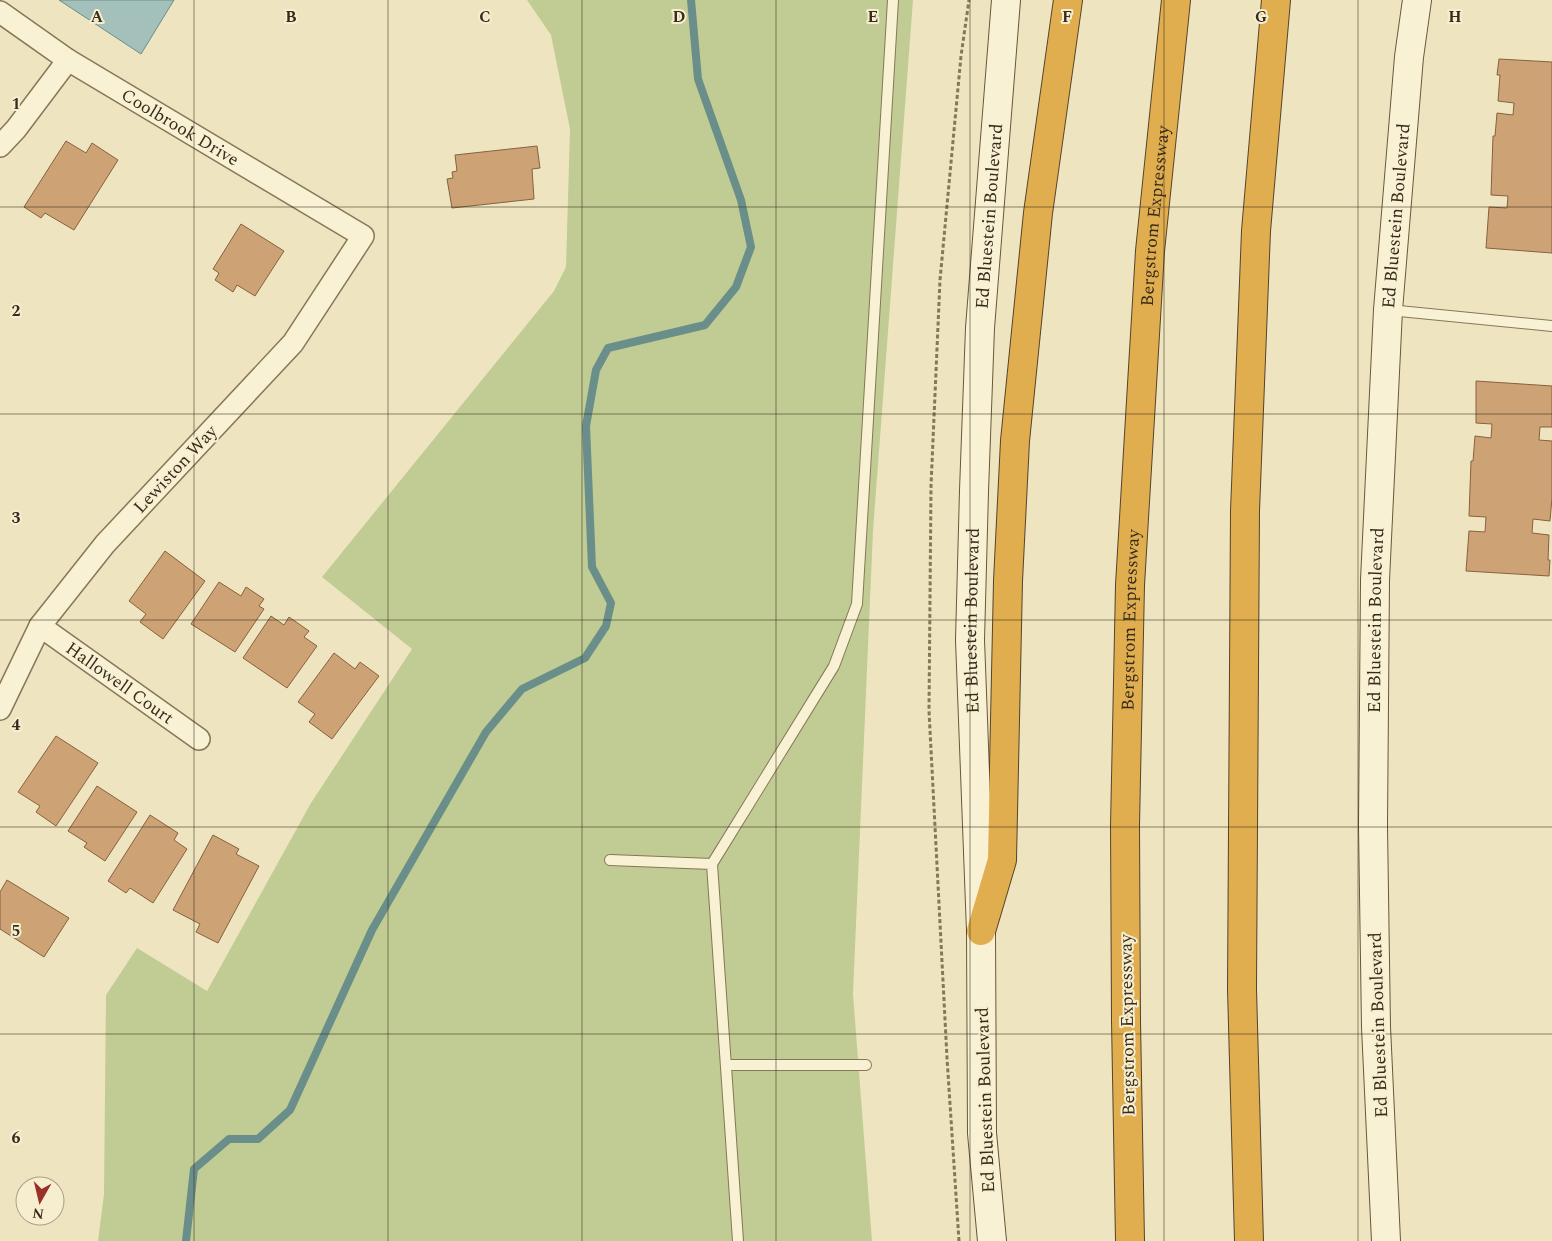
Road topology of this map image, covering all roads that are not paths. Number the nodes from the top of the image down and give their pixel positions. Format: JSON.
{"nodes":[{"id":1,"x":893,"y":0,"type":"edge"},
{"id":2,"x":1006,"y":0,"type":"edge"},
{"id":3,"x":1068,"y":0,"type":"edge"},
{"id":4,"x":1176,"y":0,"type":"edge"},
{"id":5,"x":1276,"y":0,"type":"edge"},
{"id":6,"x":1417,"y":0,"type":"edge"},
{"id":7,"x":0,"y":12,"type":"edge"},
{"id":8,"x":68,"y":60,"type":"junction"},
{"id":9,"x":0,"y":146,"type":"edge"},
{"id":10,"x":363,"y":236,"type":"joint"},
{"id":11,"x":1388,"y":310,"type":"junction"},
{"id":12,"x":1552,"y":326,"type":"edge"},
{"id":13,"x":40,"y":626,"type":"junction"},
{"id":14,"x":0,"y":709,"type":"edge"},
{"id":15,"x":199,"y":739,"type":"dead end"},
{"id":16,"x":610,"y":860,"type":"dead end"},
{"id":17,"x":712,"y":864,"type":"junction"},
{"id":18,"x":981,"y":931,"type":"junction"},
{"id":19,"x":726,"y":1064,"type":"junction"},
{"id":20,"x":866,"y":1065,"type":"dead end"},
{"id":21,"x":738,"y":1241,"type":"edge"},
{"id":22,"x":992,"y":1241,"type":"edge"},
{"id":23,"x":1130,"y":1241,"type":"edge"},
{"id":24,"x":1249,"y":1241,"type":"edge"},
{"id":25,"x":1386,"y":1241,"type":"edge"}],
"edges":[{"from":1,"to":17,"type":"lane"},
{"from":2,"to":18,"type":"main road","name":"Ed Bluestein Boulevard"},
{"from":3,"to":18,"type":"highway"},
{"from":4,"to":23,"type":"highway","name":"Bergstrom Expressway"},
{"from":5,"to":24,"type":"highway"},
{"from":6,"to":11,"type":"main road","name":"Ed Bluestein Boulevard"},
{"from":7,"to":8,"type":"street","name":"Coolbrook Drive"},
{"from":8,"to":9,"type":"street"},
{"from":8,"to":10,"type":"street","name":"Coolbrook Drive"},
{"from":10,"to":13,"type":"street","name":"Lewiston Way"},
{"from":11,"to":12,"type":"lane"},
{"from":11,"to":25,"type":"main road","name":"Ed Bluestein Boulevard"},
{"from":13,"to":14,"type":"street","name":"Lewiston Way"},
{"from":13,"to":15,"type":"street","name":"Hallowell Court"},
{"from":16,"to":17,"type":"lane"},
{"from":17,"to":19,"type":"lane"},
{"from":18,"to":22,"type":"main road","name":"Ed Bluestein Boulevard"},
{"from":19,"to":20,"type":"lane"},
{"from":19,"to":21,"type":"lane"}]}
